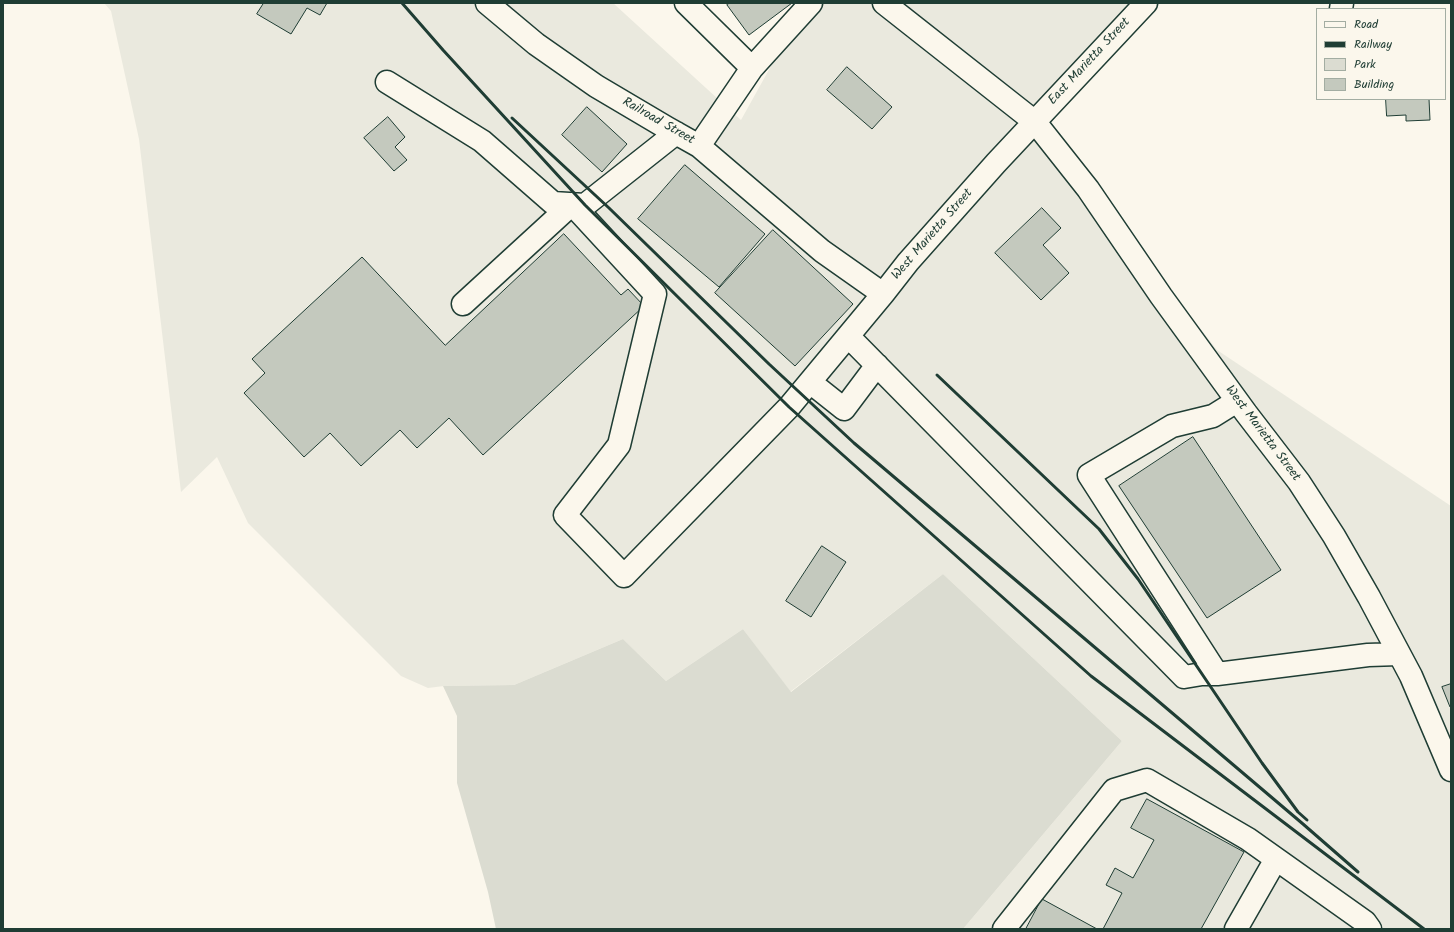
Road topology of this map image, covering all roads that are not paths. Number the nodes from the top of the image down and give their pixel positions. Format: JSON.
{"nodes":[{"id":1,"x":487,"y":3,"type":"edge"},
{"id":2,"x":686,"y":3,"type":"edge"},
{"id":3,"x":812,"y":3,"type":"edge"},
{"id":4,"x":884,"y":3,"type":"edge"},
{"id":5,"x":1146,"y":3,"type":"edge"},
{"id":6,"x":752,"y":68,"type":"junction"},
{"id":7,"x":387,"y":82,"type":"dead end"},
{"id":8,"x":1035,"y":122,"type":"junction"},
{"id":9,"x":676,"y":133,"type":"junction"},
{"id":10,"x":699,"y":146,"type":"junction"},
{"id":11,"x":572,"y":204,"type":"junction"},
{"id":12,"x":822,"y":251,"type":"joint"},
{"id":13,"x":883,"y":294,"type":"junction"},
{"id":14,"x":463,"y":304,"type":"dead end"},
{"id":15,"x":848,"y":336,"type":"junction"},
{"id":16,"x":877,"y":365,"type":"junction"},
{"id":17,"x":810,"y":382,"type":"junction"},
{"id":18,"x":1237,"y":401,"type":"junction"},
{"id":19,"x":1399,"y":654,"type":"junction"},
{"id":20,"x":1217,"y":674,"type":"junction"},
{"id":21,"x":1451,"y":770,"type":"edge"},
{"id":22,"x":1276,"y":859,"type":"junction"},
{"id":23,"x":1347,"y":921,"type":"edge"},
{"id":24,"x":1004,"y":929,"type":"edge"},
{"id":25,"x":1236,"y":929,"type":"edge"},
{"id":26,"x":1370,"y":929,"type":"edge"}],
"edges":[{"from":1,"to":9,"type":"street","name":"Railroad Street"},
{"from":2,"to":6,"type":"street"},
{"from":3,"to":6,"type":"street"},
{"from":4,"to":8,"type":"street","name":"West Marietta Street"},
{"from":5,"to":8,"type":"street","name":"East Marietta Street"},
{"from":6,"to":10,"type":"street"},
{"from":7,"to":11,"type":"street"},
{"from":8,"to":13,"type":"street","name":"West Marietta Street"},
{"from":8,"to":18,"type":"street","name":"West Marietta Street"},
{"from":9,"to":10,"type":"street","name":"Railroad Street"},
{"from":9,"to":11,"type":"street"},
{"from":10,"to":12,"type":"street","name":"Railroad Street"},
{"from":11,"to":14,"type":"street"},
{"from":11,"to":17,"type":"street"},
{"from":12,"to":13,"type":"street","name":"West Marietta Street"},
{"from":13,"to":15,"type":"street"},
{"from":15,"to":16,"type":"street"},
{"from":15,"to":17,"type":"street"},
{"from":16,"to":17,"type":"street"},
{"from":16,"to":20,"type":"street"},
{"from":18,"to":19,"type":"street","name":"West Marietta Street"},
{"from":18,"to":20,"type":"street"},
{"from":19,"to":20,"type":"street"},
{"from":19,"to":21,"type":"street","name":"West Marietta Street"},
{"from":22,"to":23,"type":"street"},
{"from":22,"to":24,"type":"street"},
{"from":22,"to":25,"type":"street"},
{"from":23,"to":26,"type":"street"}]}
